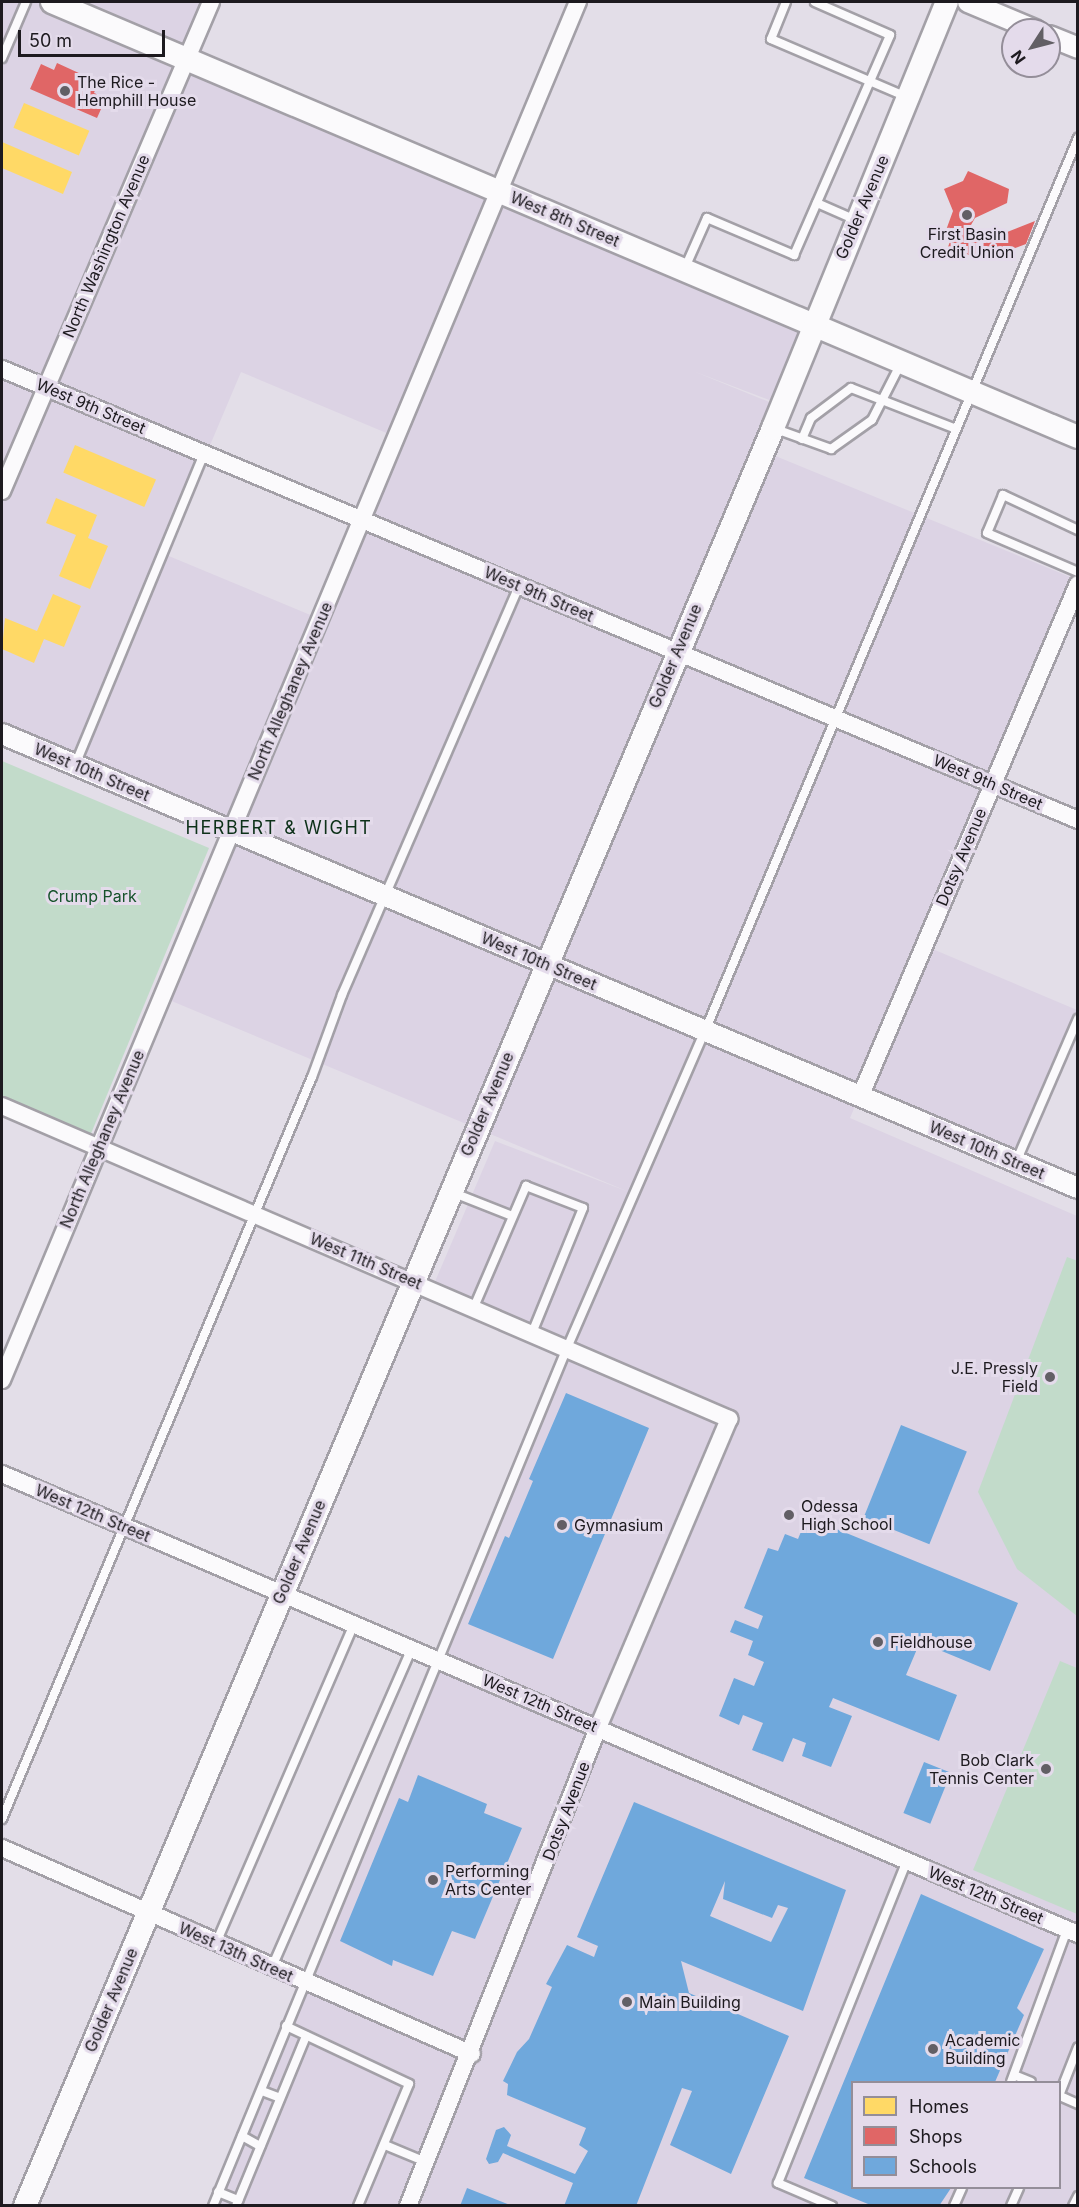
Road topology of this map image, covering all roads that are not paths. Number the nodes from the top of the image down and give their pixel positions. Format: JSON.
{"nodes":[{"id":1,"x":26,"y":2,"type":"edge"},
{"id":2,"x":52,"y":2,"type":"edge"},
{"id":3,"x":211,"y":2,"type":"edge"},
{"id":4,"x":578,"y":2,"type":"edge"},
{"id":5,"x":786,"y":2,"type":"edge"},
{"id":6,"x":815,"y":2,"type":"edge"},
{"id":7,"x":947,"y":2,"type":"edge"},
{"id":8,"x":968,"y":2,"type":"edge"},
{"id":9,"x":1006,"y":18,"type":"edge"},
{"id":10,"x":1061,"y":41,"type":"edge"},
{"id":11,"x":1077,"y":48,"type":"edge"},
{"id":12,"x":2,"y":58,"type":"edge"},
{"id":13,"x":187,"y":58,"type":"junction"},
{"id":14,"x":870,"y":82,"type":"junction"},
{"id":15,"x":907,"y":98,"type":"junction"},
{"id":16,"x":1077,"y":138,"type":"edge"},
{"id":17,"x":500,"y":191,"type":"junction"},
{"id":18,"x":817,"y":203,"type":"junction"},
{"id":19,"x":856,"y":220,"type":"junction"},
{"id":20,"x":684,"y":270,"type":"junction"},
{"id":21,"x":813,"y":326,"type":"junction"},
{"id":22,"x":901,"y":362,"type":"junction"},
{"id":23,"x":2,"y":369,"type":"edge"},
{"id":24,"x":45,"y":387,"type":"junction"},
{"id":25,"x":971,"y":392,"type":"junction"},
{"id":26,"x":883,"y":402,"type":"junction"},
{"id":27,"x":773,"y":428,"type":"junction"},
{"id":28,"x":956,"y":429,"type":"junction"},
{"id":29,"x":1077,"y":437,"type":"edge"},
{"id":30,"x":802,"y":439,"type":"junction"},
{"id":31,"x":204,"y":454,"type":"junction"},
{"id":32,"x":2,"y":491,"type":"edge"},
{"id":33,"x":362,"y":520,"type":"junction"},
{"id":34,"x":1077,"y":530,"type":"edge"},
{"id":35,"x":1077,"y":572,"type":"edge"},
{"id":36,"x":1077,"y":584,"type":"edge"},
{"id":37,"x":519,"y":585,"type":"junction"},
{"id":38,"x":676,"y":651,"type":"junction"},
{"id":39,"x":836,"y":718,"type":"junction"},
{"id":40,"x":2,"y":734,"type":"edge"},
{"id":41,"x":75,"y":765,"type":"junction"},
{"id":42,"x":992,"y":784,"type":"junction"},
{"id":43,"x":1077,"y":820,"type":"edge"},
{"id":44,"x":231,"y":831,"type":"junction"},
{"id":45,"x":386,"y":896,"type":"junction"},
{"id":46,"x":545,"y":964,"type":"junction"},
{"id":47,"x":1077,"y":1019,"type":"edge"},
{"id":48,"x":705,"y":1031,"type":"junction"},
{"id":49,"x":861,"y":1097,"type":"junction"},
{"id":50,"x":2,"y":1106,"type":"edge"},
{"id":51,"x":99,"y":1147,"type":"junction"},
{"id":52,"x":1016,"y":1162,"type":"junction"},
{"id":53,"x":1077,"y":1188,"type":"edge"},
{"id":54,"x":450,"y":1192,"type":"junction"},
{"id":55,"x":253,"y":1213,"type":"junction"},
{"id":56,"x":512,"y":1216,"type":"junction"},
{"id":57,"x":413,"y":1281,"type":"junction"},
{"id":58,"x":474,"y":1307,"type":"junction"},
{"id":59,"x":532,"y":1333,"type":"junction"},
{"id":60,"x":567,"y":1348,"type":"junction"},
{"id":61,"x":2,"y":1380,"type":"edge"},
{"id":62,"x":729,"y":1419,"type":"joint"},
{"id":63,"x":2,"y":1474,"type":"edge"},
{"id":64,"x":123,"y":1525,"type":"junction"},
{"id":65,"x":282,"y":1592,"type":"junction"},
{"id":66,"x":354,"y":1624,"type":"junction"},
{"id":67,"x":411,"y":1650,"type":"junction"},
{"id":68,"x":439,"y":1660,"type":"junction"},
{"id":69,"x":598,"y":1728,"type":"junction"},
{"id":70,"x":2,"y":1819,"type":"edge"},
{"id":71,"x":2,"y":1848,"type":"edge"},
{"id":72,"x":908,"y":1861,"type":"junction"},
{"id":73,"x":148,"y":1913,"type":"junction"},
{"id":74,"x":1072,"y":1932,"type":"edge"},
{"id":75,"x":216,"y":1943,"type":"junction"},
{"id":76,"x":272,"y":1968,"type":"junction"},
{"id":77,"x":305,"y":1982,"type":"junction"},
{"id":78,"x":286,"y":2026,"type":"junction"},
{"id":79,"x":306,"y":2036,"type":"junction"},
{"id":80,"x":1077,"y":2047,"type":"edge"},
{"id":81,"x":472,"y":2054,"type":"junction"},
{"id":82,"x":1012,"y":2078,"type":"edge"},
{"id":83,"x":1061,"y":2090,"type":"edge"},
{"id":84,"x":262,"y":2091,"type":"junction"},
{"id":85,"x":1061,"y":2096,"type":"edge"},
{"id":86,"x":280,"y":2098,"type":"junction"},
{"id":87,"x":1077,"y":2104,"type":"edge"},
{"id":88,"x":242,"y":2136,"type":"junction"},
{"id":89,"x":385,"y":2145,"type":"junction"},
{"id":90,"x":260,"y":2146,"type":"junction"},
{"id":91,"x":426,"y":2163,"type":"junction"},
{"id":92,"x":961,"y":2189,"type":"edge"},
{"id":93,"x":1018,"y":2189,"type":"edge"},
{"id":94,"x":218,"y":2192,"type":"junction"},
{"id":95,"x":1077,"y":2196,"type":"edge"},
{"id":96,"x":237,"y":2203,"type":"edge"},
{"id":97,"x":25,"y":2205,"type":"edge"},
{"id":98,"x":213,"y":2205,"type":"edge"},
{"id":99,"x":358,"y":2205,"type":"edge"},
{"id":100,"x":408,"y":2205,"type":"edge"},
{"id":101,"x":832,"y":2205,"type":"edge"},
{"id":102,"x":954,"y":2205,"type":"edge"},
{"id":103,"x":1011,"y":2205,"type":"edge"},
{"id":104,"x":1073,"y":2205,"type":"edge"}],
"edges":[{"from":1,"to":12,"type":"lane"},
{"from":2,"to":13,"type":"main road","name":"West 8th Street"},
{"from":3,"to":13,"type":"street","name":"North Washington Avenue"},
{"from":4,"to":17,"type":"street","name":"North Alleghaney Avenue"},
{"from":5,"to":14,"type":"lane"},
{"from":6,"to":14,"type":"lane"},
{"from":7,"to":15,"type":"main road","name":"Golder Avenue"},
{"from":8,"to":9,"type":"street"},
{"from":10,"to":11,"type":"street"},
{"from":13,"to":17,"type":"main road","name":"West 8th Street"},
{"from":13,"to":24,"type":"street","name":"North Washington Avenue"},
{"from":14,"to":15,"type":"lane"},
{"from":14,"to":18,"type":"lane"},
{"from":15,"to":19,"type":"main road","name":"Golder Avenue"},
{"from":16,"to":25,"type":"lane"},
{"from":17,"to":20,"type":"main road","name":"West 8th Street"},
{"from":17,"to":33,"type":"street","name":"North Alleghaney Avenue"},
{"from":18,"to":19,"type":"lane"},
{"from":18,"to":20,"type":"lane"},
{"from":19,"to":21,"type":"main road","name":"Golder Avenue"},
{"from":20,"to":21,"type":"main road","name":"West 8th Street"},
{"from":21,"to":22,"type":"main road","name":"West 8th Street"},
{"from":21,"to":27,"type":"main road","name":"Golder Avenue"},
{"from":22,"to":25,"type":"main road","name":"West 8th Street"},
{"from":22,"to":26,"type":"lane"},
{"from":23,"to":24,"type":"street","name":"West 9th Street"},
{"from":24,"to":31,"type":"street","name":"West 9th Street"},
{"from":24,"to":32,"type":"street","name":"North Washington Avenue"},
{"from":25,"to":28,"type":"lane"},
{"from":25,"to":29,"type":"main road","name":"West 8th Street"},
{"from":26,"to":28,"type":"lane"},
{"from":26,"to":30,"type":"lane"},
{"from":26,"to":30,"type":"lane"},
{"from":27,"to":30,"type":"lane"},
{"from":27,"to":38,"type":"main road","name":"Golder Avenue"},
{"from":28,"to":39,"type":"lane"},
{"from":31,"to":33,"type":"street","name":"West 9th Street"},
{"from":31,"to":41,"type":"lane"},
{"from":33,"to":37,"type":"street","name":"West 9th Street"},
{"from":33,"to":44,"type":"street","name":"North Alleghaney Avenue"},
{"from":34,"to":35,"type":"lane"},
{"from":36,"to":42,"type":"street","name":"Dotsy Avenue"},
{"from":37,"to":38,"type":"street","name":"West 9th Street"},
{"from":37,"to":45,"type":"lane"},
{"from":38,"to":39,"type":"street","name":"West 9th Street"},
{"from":38,"to":46,"type":"main road","name":"Golder Avenue"},
{"from":39,"to":42,"type":"street","name":"West 9th Street"},
{"from":39,"to":48,"type":"lane"},
{"from":40,"to":41,"type":"street","name":"West 10th Street"},
{"from":41,"to":44,"type":"street","name":"West 10th Street"},
{"from":42,"to":43,"type":"street","name":"West 9th Street"},
{"from":42,"to":49,"type":"street","name":"Dotsy Avenue"},
{"from":44,"to":45,"type":"street","name":"West 10th Street"},
{"from":44,"to":51,"type":"street","name":"North Alleghaney Avenue"},
{"from":45,"to":46,"type":"street","name":"West 10th Street"},
{"from":45,"to":55,"type":"lane"},
{"from":46,"to":48,"type":"street","name":"West 10th Street"},
{"from":46,"to":54,"type":"main road","name":"Golder Avenue"},
{"from":47,"to":52,"type":"lane"},
{"from":48,"to":49,"type":"street","name":"West 10th Street"},
{"from":48,"to":60,"type":"lane"},
{"from":49,"to":52,"type":"street","name":"West 10th Street"},
{"from":50,"to":51,"type":"street","name":"West 11th Street"},
{"from":51,"to":55,"type":"street","name":"West 11th Street"},
{"from":51,"to":61,"type":"street","name":"North Alleghaney Avenue"},
{"from":52,"to":53,"type":"street","name":"West 10th Street"},
{"from":54,"to":56,"type":"lane"},
{"from":54,"to":57,"type":"main road","name":"Golder Avenue"},
{"from":55,"to":57,"type":"street","name":"West 11th Street"},
{"from":55,"to":64,"type":"lane"},
{"from":56,"to":58,"type":"lane"},
{"from":56,"to":59,"type":"lane"},
{"from":57,"to":58,"type":"street","name":"West 11th Street"},
{"from":57,"to":65,"type":"main road","name":"Golder Avenue"},
{"from":58,"to":59,"type":"street","name":"West 11th Street"},
{"from":59,"to":60,"type":"street","name":"West 11th Street"},
{"from":60,"to":62,"type":"street","name":"West 11th Street"},
{"from":60,"to":68,"type":"lane"},
{"from":62,"to":69,"type":"street","name":"Dotsy Avenue"},
{"from":63,"to":64,"type":"street","name":"West 12th Street"},
{"from":64,"to":65,"type":"street","name":"West 12th Street"},
{"from":64,"to":70,"type":"lane"},
{"from":65,"to":66,"type":"street","name":"West 12th Street"},
{"from":65,"to":73,"type":"main road","name":"Golder Avenue"},
{"from":66,"to":67,"type":"street","name":"West 12th Street"},
{"from":66,"to":75,"type":"lane"},
{"from":67,"to":68,"type":"street","name":"West 12th Street"},
{"from":67,"to":76,"type":"lane"},
{"from":68,"to":69,"type":"street","name":"West 12th Street"},
{"from":68,"to":77,"type":"lane"},
{"from":69,"to":72,"type":"street","name":"West 12th Street"},
{"from":69,"to":81,"type":"street","name":"Dotsy Avenue"},
{"from":71,"to":73,"type":"street","name":"West 13th Street"},
{"from":72,"to":74,"type":"street","name":"West 12th Street"},
{"from":72,"to":101,"type":"lane"},
{"from":73,"to":75,"type":"street","name":"West 13th Street"},
{"from":73,"to":97,"type":"main road","name":"Golder Avenue"},
{"from":74,"to":82,"type":"lane"},
{"from":75,"to":76,"type":"street","name":"West 13th Street"},
{"from":76,"to":77,"type":"street","name":"West 13th Street"},
{"from":77,"to":78,"type":"lane"},
{"from":77,"to":81,"type":"street","name":"West 13th Street"},
{"from":78,"to":79,"type":"lane"},
{"from":78,"to":84,"type":"lane"},
{"from":79,"to":86,"type":"lane"},
{"from":79,"to":89,"type":"lane"},
{"from":80,"to":83,"type":"lane"},
{"from":81,"to":91,"type":"street","name":"Dotsy Avenue"},
{"from":84,"to":86,"type":"lane"},
{"from":84,"to":88,"type":"lane"},
{"from":85,"to":87,"type":"lane"},
{"from":86,"to":90,"type":"lane"},
{"from":88,"to":90,"type":"lane"},
{"from":88,"to":94,"type":"lane"},
{"from":89,"to":91,"type":"lane"},
{"from":89,"to":99,"type":"lane"},
{"from":90,"to":96,"type":"lane"},
{"from":91,"to":100,"type":"street","name":"Dotsy Avenue"},
{"from":92,"to":102,"type":"lane"},
{"from":93,"to":103,"type":"lane"},
{"from":94,"to":96,"type":"lane"},
{"from":94,"to":98,"type":"lane"},
{"from":95,"to":104,"type":"lane"}]}
